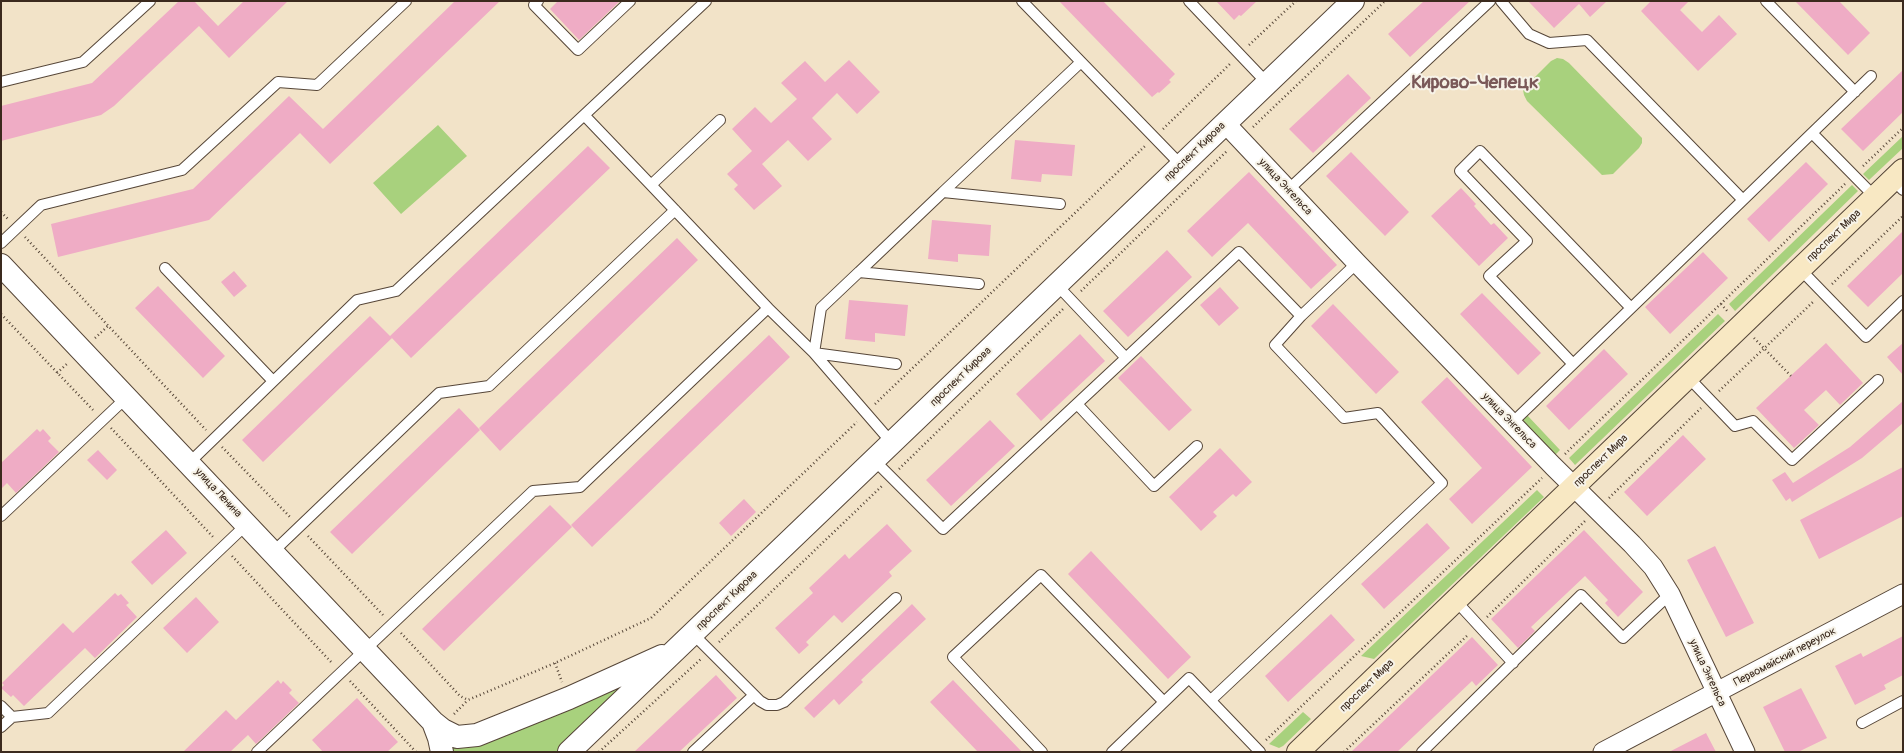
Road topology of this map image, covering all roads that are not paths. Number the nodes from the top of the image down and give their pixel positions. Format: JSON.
{"nodes":[{"id":1,"x":150,"y":1,"type":"edge"},
{"id":2,"x":406,"y":1,"type":"edge"},
{"id":3,"x":538,"y":1,"type":"edge"},
{"id":4,"x":630,"y":1,"type":"edge"},
{"id":5,"x":706,"y":1,"type":"edge"},
{"id":6,"x":1022,"y":1,"type":"edge"},
{"id":7,"x":1189,"y":1,"type":"edge"},
{"id":8,"x":1490,"y":1,"type":"edge"},
{"id":9,"x":1501,"y":1,"type":"edge"},
{"id":10,"x":1766,"y":1,"type":"edge"},
{"id":11,"x":1350,"y":2,"type":"edge"},
{"id":12,"x":1081,"y":62,"type":"junction"},
{"id":13,"x":1871,"y":76,"type":"dead end"},
{"id":14,"x":1,"y":82,"type":"edge"},
{"id":15,"x":1268,"y":83,"type":"junction"},
{"id":16,"x":1855,"y":92,"type":"junction"},
{"id":17,"x":584,"y":115,"type":"junction"},
{"id":18,"x":720,"y":120,"type":"dead end"},
{"id":19,"x":1225,"y":123,"type":"junction"},
{"id":20,"x":1812,"y":133,"type":"junction"},
{"id":21,"x":1181,"y":165,"type":"junction"},
{"id":22,"x":1900,"y":180,"type":"edge"},
{"id":23,"x":651,"y":184,"type":"junction"},
{"id":24,"x":1288,"y":190,"type":"junction"},
{"id":25,"x":943,"y":192,"type":"junction"},
{"id":26,"x":1875,"y":197,"type":"junction"},
{"id":27,"x":1743,"y":200,"type":"junction"},
{"id":28,"x":1060,"y":204,"type":"dead end"},
{"id":29,"x":675,"y":210,"type":"junction"},
{"id":30,"x":1,"y":243,"type":"edge"},
{"id":31,"x":1357,"y":263,"type":"junction"},
{"id":32,"x":165,"y":268,"type":"dead end"},
{"id":33,"x":1800,"y":269,"type":"junction"},
{"id":34,"x":859,"y":272,"type":"junction"},
{"id":35,"x":4,"y":273,"type":"edge"},
{"id":36,"x":979,"y":284,"type":"dead end"},
{"id":37,"x":1064,"y":293,"type":"junction"},
{"id":38,"x":1903,"y":301,"type":"edge"},
{"id":39,"x":768,"y":308,"type":"junction"},
{"id":40,"x":1631,"y":308,"type":"junction"},
{"id":41,"x":1301,"y":316,"type":"junction"},
{"id":42,"x":814,"y":353,"type":"junction"},
{"id":43,"x":1126,"y":358,"type":"junction"},
{"id":44,"x":896,"y":364,"type":"dead end"},
{"id":45,"x":1573,"y":364,"type":"junction"},
{"id":46,"x":1688,"y":377,"type":"junction"},
{"id":47,"x":1878,"y":380,"type":"dead end"},
{"id":48,"x":274,"y":381,"type":"junction"},
{"id":49,"x":126,"y":398,"type":"junction"},
{"id":50,"x":1076,"y":404,"type":"junction"},
{"id":51,"x":1512,"y":423,"type":"junction"},
{"id":52,"x":892,"y":442,"type":"junction"},
{"id":53,"x":1197,"y":446,"type":"dead end"},
{"id":54,"x":874,"y":460,"type":"junction"},
{"id":55,"x":189,"y":462,"type":"junction"},
{"id":56,"x":1575,"y":487,"type":"junction"},
{"id":57,"x":1,"y":516,"type":"edge"},
{"id":58,"x":247,"y":524,"type":"junction"},
{"id":59,"x":273,"y":552,"type":"junction"},
{"id":60,"x":1670,"y":594,"type":"junction"},
{"id":61,"x":1903,"y":594,"type":"edge"},
{"id":62,"x":896,"y":598,"type":"dead end"},
{"id":63,"x":1456,"y":600,"type":"junction"},
{"id":64,"x":693,"y":634,"type":"junction"},
{"id":65,"x":677,"y":649,"type":"junction"},
{"id":66,"x":364,"y":650,"type":"junction"},
{"id":67,"x":1513,"y":663,"type":"junction"},
{"id":68,"x":1717,"y":693,"type":"junction"},
{"id":69,"x":754,"y":695,"type":"junction"},
{"id":70,"x":1212,"y":700,"type":"junction"},
{"id":71,"x":1903,"y":701,"type":"edge"},
{"id":72,"x":1164,"y":702,"type":"junction"},
{"id":73,"x":1,"y":706,"type":"edge"},
{"id":74,"x":12,"y":717,"type":"junction"},
{"id":75,"x":433,"y":722,"type":"junction"},
{"id":76,"x":1862,"y":723,"type":"dead end"},
{"id":77,"x":1,"y":728,"type":"edge"},
{"id":78,"x":1258,"y":750,"type":"edge"},
{"id":79,"x":257,"y":752,"type":"edge"},
{"id":80,"x":442,"y":752,"type":"edge"},
{"id":81,"x":569,"y":752,"type":"edge"},
{"id":82,"x":693,"y":752,"type":"edge"},
{"id":83,"x":1042,"y":752,"type":"edge"},
{"id":84,"x":1112,"y":752,"type":"edge"},
{"id":85,"x":1298,"y":752,"type":"edge"},
{"id":86,"x":1422,"y":752,"type":"edge"},
{"id":87,"x":1603,"y":752,"type":"edge"},
{"id":88,"x":1745,"y":752,"type":"edge"}],
"edges":[{"from":1,"to":14,"type":"lane"},
{"from":2,"to":30,"type":"lane"},
{"from":3,"to":4,"type":"lane"},
{"from":5,"to":17,"type":"lane"},
{"from":6,"to":12,"type":"lane"},
{"from":7,"to":15,"type":"lane"},
{"from":8,"to":24,"type":"lane"},
{"from":9,"to":27,"type":"lane"},
{"from":10,"to":16,"type":"lane"},
{"from":11,"to":15,"type":"street","name":"проспект Кирова"},
{"from":12,"to":21,"type":"lane"},
{"from":12,"to":25,"type":"lane"},
{"from":13,"to":16,"type":"lane"},
{"from":15,"to":19,"type":"street","name":"проспект Кирова"},
{"from":16,"to":20,"type":"lane"},
{"from":17,"to":23,"type":"lane"},
{"from":17,"to":48,"type":"lane"},
{"from":18,"to":23,"type":"lane"},
{"from":19,"to":21,"type":"street","name":"проспект Кирова"},
{"from":19,"to":24,"type":"street","name":"улица Энгельса"},
{"from":20,"to":26,"type":"lane"},
{"from":20,"to":27,"type":"lane"},
{"from":21,"to":37,"type":"street","name":"проспект Кирова"},
{"from":22,"to":26,"type":"main road","name":"проспект Мира"},
{"from":23,"to":29,"type":"lane"},
{"from":24,"to":31,"type":"street","name":"улица Энгельса"},
{"from":25,"to":28,"type":"lane"},
{"from":25,"to":34,"type":"lane"},
{"from":26,"to":33,"type":"main road","name":"проспект Мира"},
{"from":27,"to":40,"type":"lane"},
{"from":29,"to":39,"type":"lane"},
{"from":29,"to":59,"type":"lane"},
{"from":31,"to":41,"type":"lane"},
{"from":31,"to":51,"type":"street","name":"улица Энгельса"},
{"from":32,"to":48,"type":"lane"},
{"from":33,"to":38,"type":"lane"},
{"from":33,"to":46,"type":"main road","name":"проспект Мира"},
{"from":34,"to":36,"type":"lane"},
{"from":34,"to":42,"type":"lane"},
{"from":35,"to":49,"type":"street","name":"улица Ленина"},
{"from":37,"to":43,"type":"lane"},
{"from":37,"to":52,"type":"street","name":"проспект Кирова"},
{"from":39,"to":42,"type":"lane"},
{"from":39,"to":66,"type":"lane"},
{"from":40,"to":45,"type":"lane"},
{"from":40,"to":45,"type":"lane"},
{"from":41,"to":43,"type":"lane"},
{"from":41,"to":70,"type":"lane"},
{"from":42,"to":44,"type":"lane"},
{"from":42,"to":52,"type":"lane"},
{"from":43,"to":50,"type":"lane"},
{"from":45,"to":51,"type":"lane"},
{"from":46,"to":47,"type":"lane"},
{"from":46,"to":56,"type":"main road","name":"проспект Мира"},
{"from":48,"to":55,"type":"lane"},
{"from":49,"to":55,"type":"street","name":"улица Ленина"},
{"from":49,"to":57,"type":"lane"},
{"from":50,"to":53,"type":"lane"},
{"from":50,"to":54,"type":"lane"},
{"from":51,"to":56,"type":"street","name":"улица Энгельса"},
{"from":52,"to":54,"type":"street","name":"проспект Кирова"},
{"from":54,"to":64,"type":"street","name":"проспект Кирова"},
{"from":55,"to":58,"type":"street","name":"улица Ленина"},
{"from":56,"to":60,"type":"street","name":"улица Энгельса"},
{"from":56,"to":63,"type":"main road","name":"проспект Мира"},
{"from":58,"to":59,"type":"street","name":"улица Ленина"},
{"from":58,"to":74,"type":"lane"},
{"from":59,"to":66,"type":"street","name":"улица Ленина"},
{"from":60,"to":67,"type":"lane"},
{"from":60,"to":68,"type":"street","name":"улица Энгельса"},
{"from":61,"to":68,"type":"street","name":"Первомайский переулок"},
{"from":62,"to":69,"type":"lane"},
{"from":63,"to":67,"type":"lane"},
{"from":63,"to":85,"type":"main road","name":"проспект Мира"},
{"from":64,"to":65,"type":"street","name":"проспект Кирова"},
{"from":64,"to":69,"type":"lane"},
{"from":65,"to":75,"type":"street"},
{"from":65,"to":81,"type":"street","name":"проспект Кирова"},
{"from":66,"to":75,"type":"street","name":"улица Ленина"},
{"from":66,"to":79,"type":"lane"},
{"from":67,"to":86,"type":"lane"},
{"from":68,"to":87,"type":"street","name":"Первомайский переулок"},
{"from":68,"to":88,"type":"street","name":"улица Энгельса"},
{"from":69,"to":82,"type":"lane"},
{"from":70,"to":72,"type":"lane"},
{"from":70,"to":78,"type":"lane"},
{"from":71,"to":76,"type":"lane"},
{"from":72,"to":83,"type":"lane"},
{"from":72,"to":84,"type":"lane"},
{"from":73,"to":74,"type":"lane"},
{"from":74,"to":77,"type":"lane"},
{"from":75,"to":80,"type":"street"}]}
